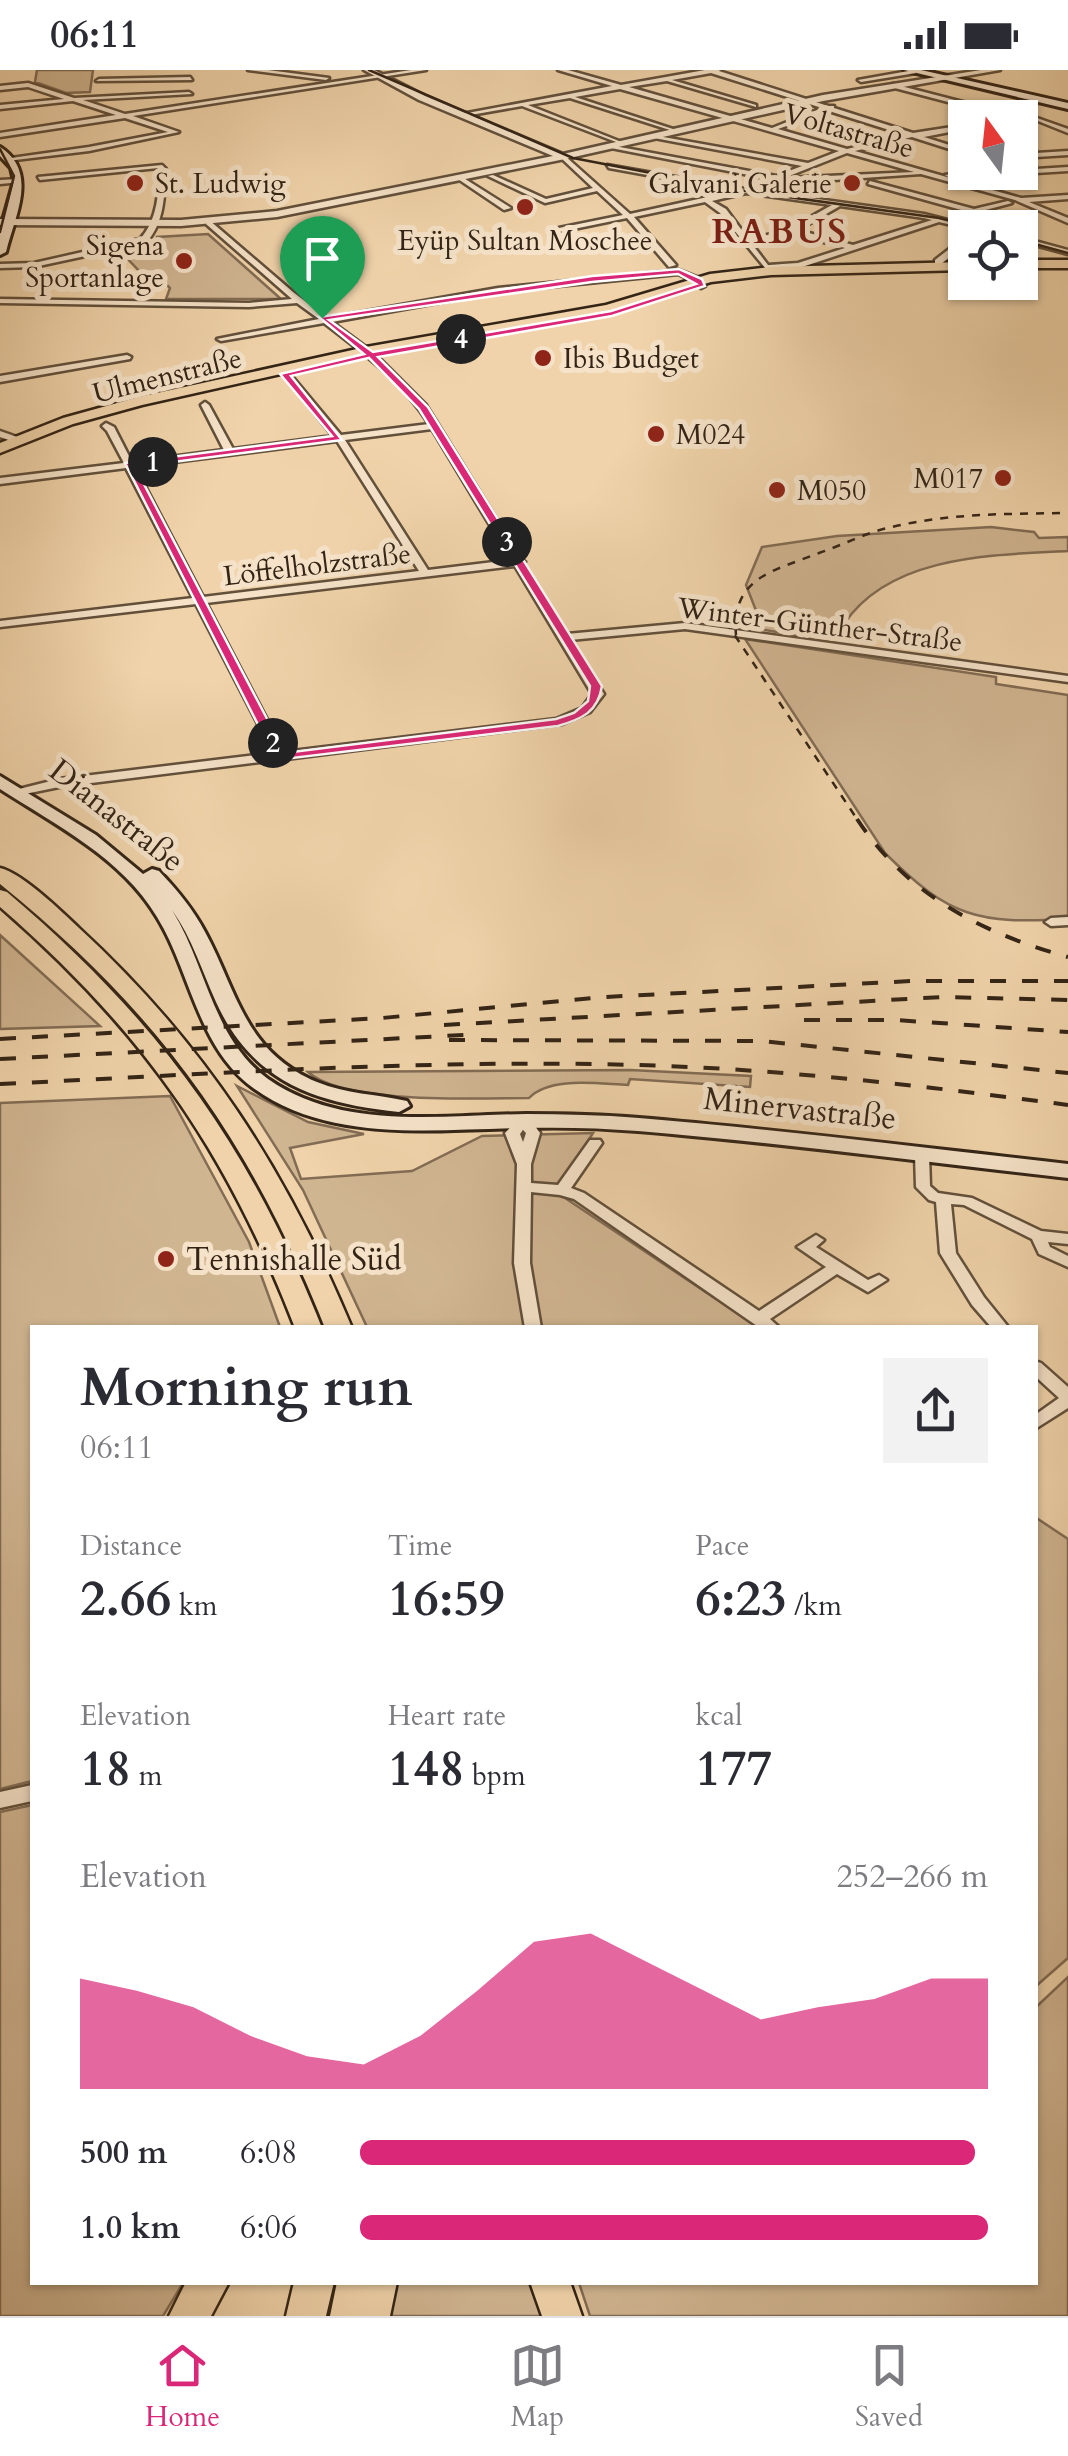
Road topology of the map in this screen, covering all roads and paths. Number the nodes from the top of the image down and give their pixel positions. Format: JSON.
{"nodes":[{"id":1,"x":28,"y":70,"type":"edge"},
{"id":2,"x":102,"y":70,"type":"edge"},
{"id":3,"x":192,"y":70,"type":"edge"},
{"id":4,"x":250,"y":70,"type":"edge"},
{"id":5,"x":368,"y":70,"type":"edge"},
{"id":6,"x":423,"y":70,"type":"edge"},
{"id":7,"x":561,"y":70,"type":"edge"},
{"id":8,"x":590,"y":70,"type":"edge"},
{"id":9,"x":713,"y":70,"type":"edge"},
{"id":10,"x":914,"y":70,"type":"edge"},
{"id":11,"x":996,"y":70,"type":"edge"},
{"id":12,"x":571,"y":73,"type":"junction"},
{"id":13,"x":379,"y":76,"type":"junction"},
{"id":14,"x":943,"y":78,"type":"junction"},
{"id":15,"x":190,"y":79,"type":"junction"},
{"id":16,"x":666,"y":80,"type":"junction"},
{"id":17,"x":862,"y":80,"type":"dead end"},
{"id":18,"x":99,"y":82,"type":"junction"},
{"id":19,"x":343,"y":82,"type":"junction"},
{"id":20,"x":28,"y":85,"type":"junction"},
{"id":21,"x":892,"y":86,"type":"junction"},
{"id":22,"x":0,"y":88,"type":"edge"},
{"id":23,"x":621,"y":88,"type":"junction"},
{"id":24,"x":189,"y":94,"type":"junction"},
{"id":25,"x":570,"y":97,"type":"junction"},
{"id":26,"x":74,"y":99,"type":"junction"},
{"id":27,"x":95,"y":101,"type":"junction"},
{"id":28,"x":812,"y":101,"type":"junction"},
{"id":29,"x":948,"y":101,"type":"edge"},
{"id":30,"x":1068,"y":104,"type":"edge"},
{"id":31,"x":193,"y":105,"type":"junction"},
{"id":32,"x":521,"y":105,"type":"junction"},
{"id":33,"x":0,"y":107,"type":"edge"},
{"id":34,"x":832,"y":107,"type":"junction"},
{"id":35,"x":760,"y":108,"type":"junction"},
{"id":36,"x":465,"y":114,"type":"junction"},
{"id":37,"x":124,"y":116,"type":"junction"},
{"id":38,"x":728,"y":119,"type":"junction"},
{"id":39,"x":1038,"y":119,"type":"edge"},
{"id":40,"x":59,"y":126,"type":"junction"},
{"id":41,"x":771,"y":130,"type":"junction"},
{"id":42,"x":948,"y":130,"type":"edge"},
{"id":43,"x":1068,"y":131,"type":"edge"},
{"id":44,"x":674,"y":132,"type":"junction"},
{"id":45,"x":72,"y":133,"type":"dead end"},
{"id":46,"x":921,"y":134,"type":"junction"},
{"id":47,"x":0,"y":136,"type":"edge"},
{"id":48,"x":652,"y":136,"type":"junction"},
{"id":49,"x":790,"y":136,"type":"junction"},
{"id":50,"x":84,"y":140,"type":"dead end"},
{"id":51,"x":773,"y":141,"type":"dead end"},
{"id":52,"x":616,"y":145,"type":"junction"},
{"id":53,"x":948,"y":145,"type":"edge"},
{"id":54,"x":98,"y":147,"type":"junction"},
{"id":55,"x":756,"y":147,"type":"dead end"},
{"id":56,"x":845,"y":152,"type":"junction"},
{"id":57,"x":739,"y":153,"type":"junction"},
{"id":58,"x":1068,"y":153,"type":"edge"},
{"id":59,"x":1039,"y":155,"type":"edge"},
{"id":60,"x":5,"y":157,"type":"edge"},
{"id":61,"x":563,"y":157,"type":"junction"},
{"id":62,"x":810,"y":165,"type":"junction"},
{"id":63,"x":609,"y":166,"type":"dead end"},
{"id":64,"x":1068,"y":169,"type":"edge"},
{"id":65,"x":1038,"y":171,"type":"edge"},
{"id":66,"x":1038,"y":173,"type":"edge"},
{"id":67,"x":918,"y":174,"type":"junction"},
{"id":68,"x":492,"y":176,"type":"dead end"},
{"id":69,"x":948,"y":176,"type":"edge"},
{"id":70,"x":939,"y":177,"type":"junction"},
{"id":71,"x":40,"y":178,"type":"dead end"},
{"id":72,"x":457,"y":178,"type":"junction"},
{"id":73,"x":779,"y":178,"type":"junction"},
{"id":74,"x":862,"y":178,"type":"junction"},
{"id":75,"x":19,"y":181,"type":"junction"},
{"id":76,"x":2,"y":182,"type":"edge"},
{"id":77,"x":596,"y":189,"type":"junction"},
{"id":78,"x":744,"y":191,"type":"junction"},
{"id":79,"x":1068,"y":197,"type":"edge"},
{"id":80,"x":708,"y":201,"type":"junction"},
{"id":81,"x":1008,"y":201,"type":"junction"},
{"id":82,"x":0,"y":202,"type":"edge"},
{"id":83,"x":1020,"y":202,"type":"junction"},
{"id":84,"x":840,"y":204,"type":"junction"},
{"id":85,"x":508,"y":208,"type":"dead end"},
{"id":86,"x":969,"y":210,"type":"edge"},
{"id":87,"x":976,"y":210,"type":"edge"},
{"id":88,"x":630,"y":218,"type":"junction"},
{"id":89,"x":948,"y":218,"type":"edge"},
{"id":90,"x":944,"y":219,"type":"junction"},
{"id":91,"x":948,"y":220,"type":"edge"},
{"id":92,"x":1068,"y":221,"type":"edge"},
{"id":93,"x":4,"y":222,"type":"edge"},
{"id":94,"x":209,"y":222,"type":"junction"},
{"id":95,"x":154,"y":224,"type":"junction"},
{"id":96,"x":562,"y":230,"type":"dead end"},
{"id":97,"x":792,"y":230,"type":"junction"},
{"id":98,"x":749,"y":242,"type":"junction"},
{"id":99,"x":1038,"y":246,"type":"edge"},
{"id":100,"x":851,"y":248,"type":"junction"},
{"id":101,"x":0,"y":252,"type":"edge"},
{"id":102,"x":948,"y":254,"type":"edge"},
{"id":103,"x":1068,"y":258,"type":"edge"},
{"id":104,"x":938,"y":262,"type":"dead end"},
{"id":105,"x":1038,"y":263,"type":"edge"},
{"id":106,"x":0,"y":266,"type":"edge"},
{"id":107,"x":948,"y":267,"type":"edge"},
{"id":108,"x":686,"y":276,"type":"junction"},
{"id":109,"x":0,"y":301,"type":"edge"},
{"id":110,"x":298,"y":301,"type":"junction"},
{"id":111,"x":322,"y":318,"type":"junction"},
{"id":112,"x":220,"y":338,"type":"dead end"},
{"id":113,"x":369,"y":353,"type":"junction"},
{"id":114,"x":127,"y":357,"type":"dead end"},
{"id":115,"x":286,"y":372,"type":"junction"},
{"id":116,"x":0,"y":379,"type":"edge"},
{"id":117,"x":205,"y":406,"type":"dead end"},
{"id":118,"x":106,"y":426,"type":"dead end"},
{"id":119,"x":436,"y":426,"type":"junction"},
{"id":120,"x":0,"y":434,"type":"edge"},
{"id":121,"x":339,"y":438,"type":"junction"},
{"id":122,"x":17,"y":440,"type":"junction"},
{"id":123,"x":0,"y":450,"type":"edge"},
{"id":124,"x":230,"y":452,"type":"junction"},
{"id":125,"x":128,"y":465,"type":"junction"},
{"id":126,"x":0,"y":481,"type":"edge"},
{"id":127,"x":520,"y":562,"type":"junction"},
{"id":128,"x":424,"y":573,"type":"junction"},
{"id":129,"x":200,"y":601,"type":"junction"},
{"id":130,"x":0,"y":624,"type":"edge"},
{"id":131,"x":566,"y":637,"type":"junction"},
{"id":132,"x":1068,"y":679,"type":"edge"},
{"id":133,"x":281,"y":758,"type":"junction"},
{"id":134,"x":0,"y":764,"type":"edge"},
{"id":135,"x":0,"y":781,"type":"edge"},
{"id":136,"x":27,"y":791,"type":"junction"},
{"id":137,"x":0,"y":874,"type":"edge"},
{"id":138,"x":0,"y":896,"type":"edge"},
{"id":139,"x":1068,"y":921,"type":"edge"},
{"id":140,"x":1052,"y":922,"type":"dead end"},
{"id":141,"x":217,"y":975,"type":"joint"},
{"id":142,"x":209,"y":1022,"type":"joint"},
{"id":143,"x":524,"y":1115,"type":"junction"},
{"id":144,"x":594,"y":1143,"type":"dead end"},
{"id":145,"x":922,"y":1154,"type":"junction"},
{"id":146,"x":1068,"y":1158,"type":"edge"},
{"id":147,"x":1068,"y":1172,"type":"edge"},
{"id":148,"x":525,"y":1187,"type":"junction"},
{"id":149,"x":562,"y":1190,"type":"junction"},
{"id":150,"x":943,"y":1200,"type":"junction"},
{"id":151,"x":1038,"y":1236,"type":"junction"},
{"id":152,"x":1068,"y":1238,"type":"edge"},
{"id":153,"x":816,"y":1240,"type":"dead end"},
{"id":154,"x":1068,"y":1262,"type":"edge"},
{"id":155,"x":837,"y":1268,"type":"junction"},
{"id":156,"x":878,"y":1280,"type":"dead end"},
{"id":157,"x":765,"y":1323,"type":"edge"},
{"id":158,"x":308,"y":1325,"type":"edge"},
{"id":159,"x":338,"y":1325,"type":"edge"},
{"id":160,"x":532,"y":1325,"type":"edge"},
{"id":161,"x":999,"y":1325,"type":"edge"},
{"id":162,"x":1038,"y":1371,"type":"edge"},
{"id":163,"x":1068,"y":1398,"type":"edge"},
{"id":164,"x":1038,"y":1421,"type":"edge"},
{"id":165,"x":30,"y":1793,"type":"edge"},
{"id":166,"x":0,"y":1800,"type":"edge"},
{"id":167,"x":206,"y":2285,"type":"edge"},
{"id":168,"x":313,"y":2285,"type":"edge"},
{"id":169,"x":355,"y":2285,"type":"edge"},
{"id":170,"x":375,"y":2285,"type":"edge"},
{"id":171,"x":551,"y":2285,"type":"edge"},
{"id":172,"x":189,"y":2316,"type":"edge"},
{"id":173,"x":306,"y":2316,"type":"edge"},
{"id":174,"x":350,"y":2316,"type":"edge"},
{"id":175,"x":370,"y":2316,"type":"edge"},
{"id":176,"x":562,"y":2316,"type":"edge"}],
"edges":[{"from":1,"to":20,"type":"street"},
{"from":2,"to":18,"type":"street"},
{"from":3,"to":15,"type":"street"},
{"from":4,"to":19,"type":"street"},
{"from":5,"to":13,"type":"street"},
{"from":6,"to":13,"type":"street"},
{"from":7,"to":12,"type":"street","name":"Voltastraße"},
{"from":8,"to":12,"type":"street"},
{"from":9,"to":16,"type":"street"},
{"from":9,"to":28,"type":"street"},
{"from":10,"to":14,"type":"main road"},
{"from":10,"to":17,"type":"street"},
{"from":11,"to":14,"type":"street"},
{"from":12,"to":23,"type":"street","name":"Voltastraße"},
{"from":13,"to":19,"type":"street"},
{"from":13,"to":36,"type":"street"},
{"from":14,"to":21,"type":"street"},
{"from":14,"to":30,"type":"main road"},
{"from":15,"to":18,"type":"street"},
{"from":15,"to":24,"type":"street"},
{"from":16,"to":23,"type":"street"},
{"from":16,"to":35,"type":"street"},
{"from":18,"to":27,"type":"street"},
{"from":19,"to":31,"type":"street"},
{"from":20,"to":22,"type":"street"},
{"from":20,"to":26,"type":"street"},
{"from":21,"to":28,"type":"street"},
{"from":21,"to":29,"type":"street"},
{"from":23,"to":25,"type":"street"},
{"from":23,"to":38,"type":"street","name":"Voltastraße"},
{"from":24,"to":27,"type":"street"},
{"from":24,"to":31,"type":"street"},
{"from":25,"to":32,"type":"street"},
{"from":25,"to":44,"type":"street"},
{"from":26,"to":27,"type":"street"},
{"from":26,"to":33,"type":"street"},
{"from":27,"to":37,"type":"street"},
{"from":28,"to":34,"type":"street"},
{"from":28,"to":35,"type":"street"},
{"from":31,"to":37,"type":"street"},
{"from":32,"to":36,"type":"street"},
{"from":32,"to":52,"type":"street"},
{"from":34,"to":41,"type":"street"},
{"from":34,"to":46,"type":"street"},
{"from":35,"to":38,"type":"street"},
{"from":36,"to":61,"type":"street"},
{"from":37,"to":40,"type":"street"},
{"from":37,"to":54,"type":"street"},
{"from":38,"to":41,"type":"street","name":"Voltastraße"},
{"from":38,"to":44,"type":"street"},
{"from":39,"to":43,"type":"street"},
{"from":40,"to":45,"type":"street"},
{"from":40,"to":47,"type":"street"},
{"from":41,"to":49,"type":"street","name":"Voltastraße"},
{"from":42,"to":46,"type":"street"},
{"from":44,"to":48,"type":"street"},
{"from":46,"to":53,"type":"street"},
{"from":46,"to":56,"type":"street"},
{"from":48,"to":52,"type":"street"},
{"from":48,"to":57,"type":"street"},
{"from":49,"to":51,"type":"street"},
{"from":49,"to":56,"type":"street","name":"Voltastraße"},
{"from":50,"to":54,"type":"street"},
{"from":52,"to":61,"type":"street"},
{"from":52,"to":73,"type":"street"},
{"from":54,"to":60,"type":"street"},
{"from":55,"to":57,"type":"street"},
{"from":56,"to":62,"type":"street"},
{"from":56,"to":67,"type":"street","name":"Voltastraße"},
{"from":57,"to":62,"type":"street"},
{"from":58,"to":59,"type":"street"},
{"from":60,"to":75,"type":"main road"},
{"from":60,"to":76,"type":"main road"},
{"from":61,"to":72,"type":"street"},
{"from":61,"to":77,"type":"street"},
{"from":62,"to":73,"type":"street"},
{"from":63,"to":78,"type":"street"},
{"from":64,"to":65,"type":"street"},
{"from":66,"to":79,"type":"street"},
{"from":67,"to":70,"type":"street","name":"Voltastraße"},
{"from":67,"to":74,"type":"street"},
{"from":68,"to":77,"type":"street"},
{"from":69,"to":70,"type":"street"},
{"from":70,"to":81,"type":"street","name":"Voltastraße"},
{"from":71,"to":95,"type":"street"},
{"from":72,"to":85,"type":"street"},
{"from":72,"to":94,"type":"street"},
{"from":73,"to":74,"type":"street"},
{"from":73,"to":78,"type":"street"},
{"from":74,"to":86,"type":"street"},
{"from":75,"to":76,"type":"street"},
{"from":75,"to":93,"type":"main road"},
{"from":76,"to":82,"type":"main road"},
{"from":77,"to":88,"type":"street"},
{"from":78,"to":80,"type":"street"},
{"from":78,"to":84,"type":"street"},
{"from":79,"to":83,"type":"street"},
{"from":80,"to":88,"type":"street"},
{"from":80,"to":98,"type":"street"},
{"from":81,"to":83,"type":"street","name":"Voltastraße"},
{"from":81,"to":87,"type":"street"},
{"from":83,"to":92,"type":"street","name":"Voltastraße"},
{"from":84,"to":90,"type":"street"},
{"from":84,"to":97,"type":"street"},
{"from":88,"to":96,"type":"street"},
{"from":88,"to":108,"type":"street"},
{"from":89,"to":90,"type":"street"},
{"from":90,"to":91,"type":"street"},
{"from":90,"to":100,"type":"street"},
{"from":93,"to":95,"type":"street"},
{"from":93,"to":101,"type":"main road"},
{"from":94,"to":95,"type":"street"},
{"from":94,"to":110,"type":"street"},
{"from":95,"to":106,"type":"street"},
{"from":97,"to":98,"type":"street"},
{"from":97,"to":100,"type":"street"},
{"from":98,"to":100,"type":"street"},
{"from":99,"to":103,"type":"street"},
{"from":102,"to":104,"type":"street"},
{"from":103,"to":105,"type":"main road"},
{"from":107,"to":108,"type":"main road","name":"Ulmenstraße"},
{"from":108,"to":111,"type":"street"},
{"from":108,"to":113,"type":"main road","name":"Ulmenstraße"},
{"from":109,"to":110,"type":"street"},
{"from":110,"to":111,"type":"street"},
{"from":111,"to":112,"type":"street"},
{"from":111,"to":113,"type":"street"},
{"from":113,"to":115,"type":"main road","name":"Ulmenstraße"},
{"from":113,"to":119,"type":"street"},
{"from":113,"to":122,"type":"main road","name":"Ulmenstraße"},
{"from":114,"to":116,"type":"street"},
{"from":115,"to":121,"type":"street"},
{"from":115,"to":123,"type":"main road","name":"Ulmenstraße"},
{"from":117,"to":124,"type":"street"},
{"from":118,"to":125,"type":"street"},
{"from":119,"to":121,"type":"street"},
{"from":119,"to":127,"type":"street"},
{"from":120,"to":122,"type":"street"},
{"from":121,"to":124,"type":"street"},
{"from":121,"to":128,"type":"street"},
{"from":122,"to":123,"type":"main road","name":"Ulmenstraße"},
{"from":124,"to":125,"type":"street"},
{"from":125,"to":126,"type":"street"},
{"from":125,"to":129,"type":"street"},
{"from":127,"to":128,"type":"street","name":"Löffelholzstraße"},
{"from":127,"to":131,"type":"street"},
{"from":128,"to":129,"type":"street","name":"Löffelholzstraße"},
{"from":129,"to":130,"type":"street","name":"Löffelholzstraße"},
{"from":129,"to":133,"type":"street"},
{"from":131,"to":132,"type":"street","name":"Winter-Günther-Straße"},
{"from":131,"to":133,"type":"street"},
{"from":133,"to":136,"type":"street"},
{"from":134,"to":136,"type":"main road","name":"Dianastraße"},
{"from":135,"to":136,"type":"main road","name":"Dianastraße"},
{"from":136,"to":141,"type":"main road","name":"Dianastraße"},
{"from":136,"to":142,"type":"main road","name":"Dianastraße"},
{"from":137,"to":159,"type":"main road"},
{"from":138,"to":158,"type":"main road"},
{"from":139,"to":140,"type":"street"},
{"from":141,"to":143,"type":"main road","name":"Minervastraße"},
{"from":142,"to":143,"type":"main road","name":"Minervastraße"},
{"from":143,"to":145,"type":"main road","name":"Minervastraße"},
{"from":143,"to":146,"type":"main road","name":"Minervastraße"},
{"from":143,"to":148,"type":"street"},
{"from":144,"to":149,"type":"street"},
{"from":145,"to":147,"type":"main road","name":"Minervastraße"},
{"from":145,"to":150,"type":"street"},
{"from":148,"to":149,"type":"street"},
{"from":148,"to":160,"type":"street"},
{"from":149,"to":157,"type":"street"},
{"from":150,"to":151,"type":"street"},
{"from":150,"to":161,"type":"street"},
{"from":151,"to":152,"type":"street"},
{"from":151,"to":154,"type":"street"},
{"from":153,"to":155,"type":"street"},
{"from":155,"to":156,"type":"street"},
{"from":155,"to":157,"type":"street"},
{"from":162,"to":163,"type":"street"},
{"from":163,"to":164,"type":"street"},
{"from":165,"to":166,"type":"street"},
{"from":167,"to":172,"type":"main road"},
{"from":168,"to":173,"type":"main road"},
{"from":169,"to":174,"type":"main road"},
{"from":170,"to":175,"type":"main road"},
{"from":171,"to":176,"type":"main road"}]}
